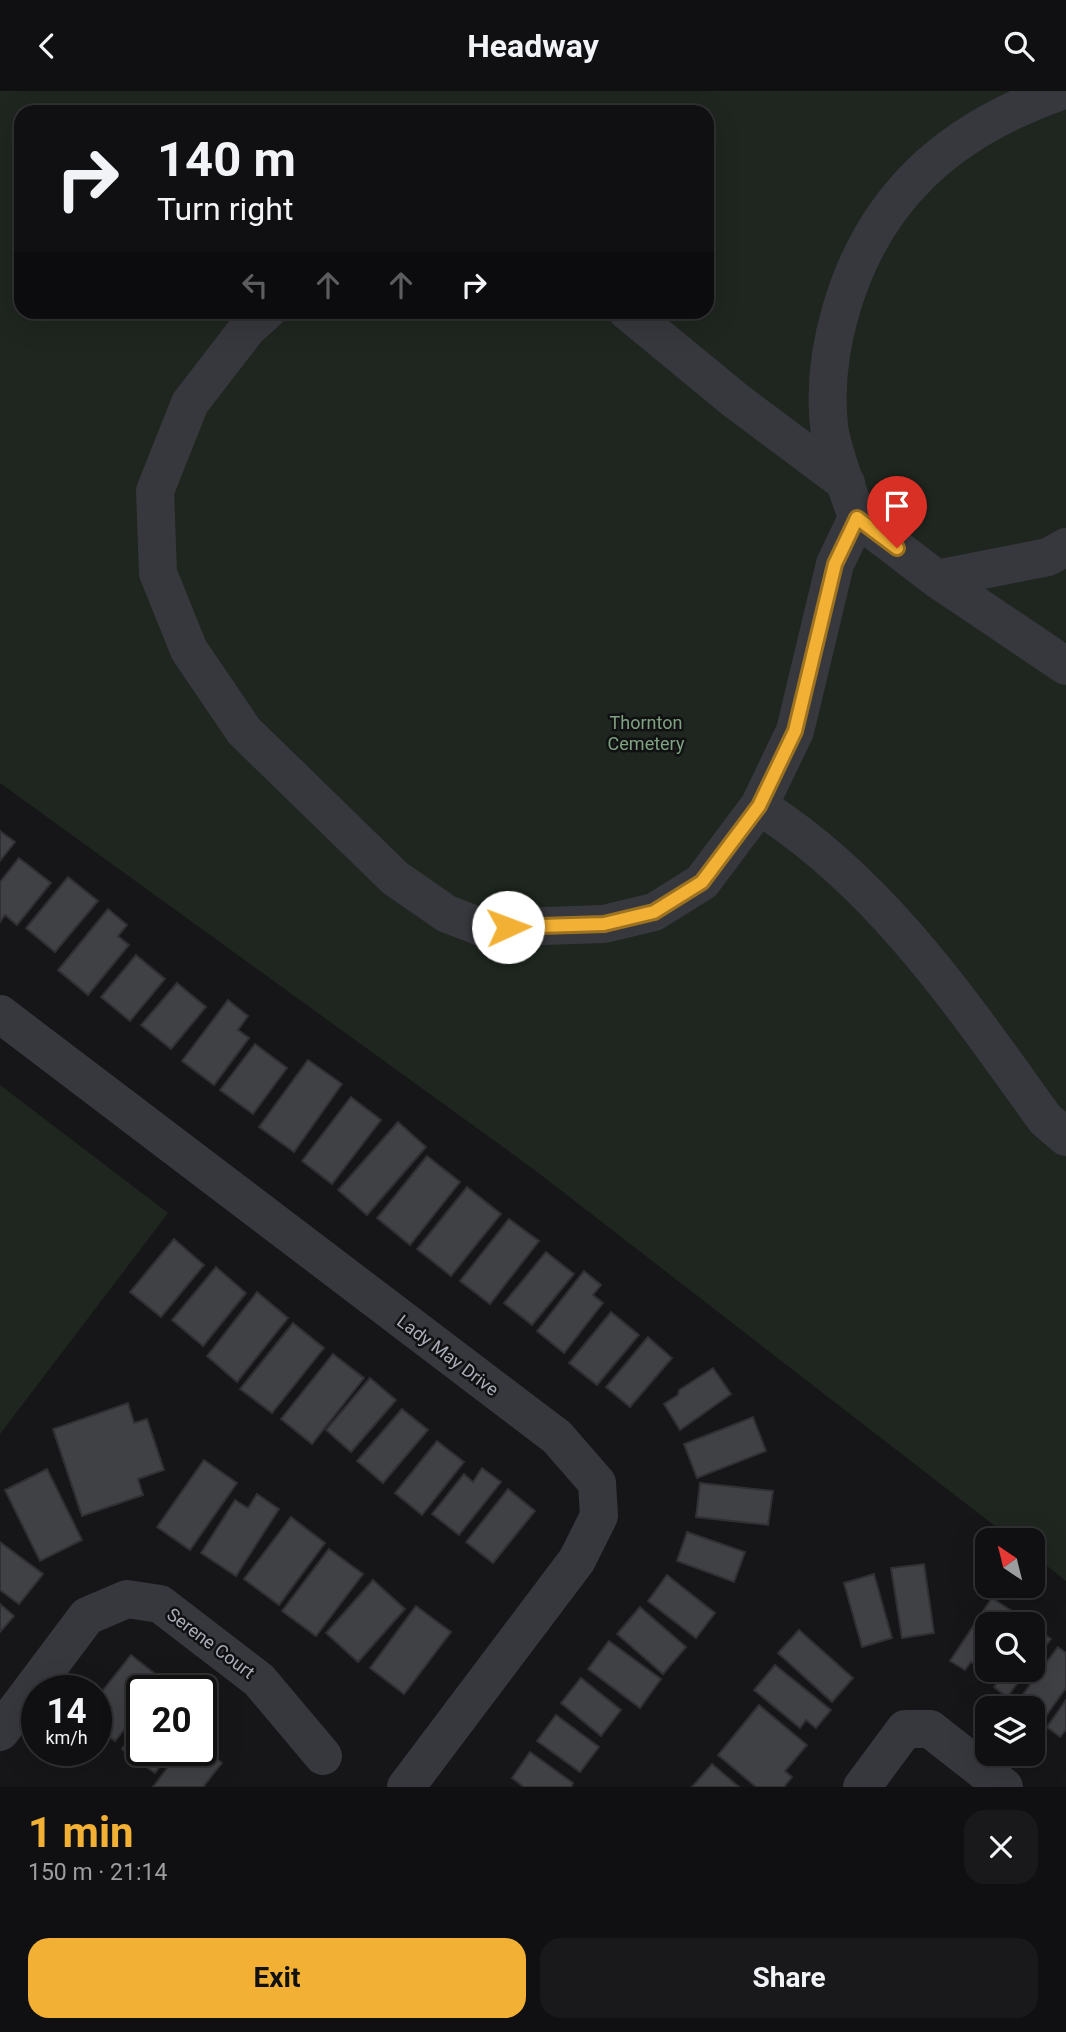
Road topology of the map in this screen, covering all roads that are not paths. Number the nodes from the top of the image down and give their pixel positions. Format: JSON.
{"nodes":[{"id":1,"x":1061,"y":91,"type":"edge"},
{"id":2,"x":258,"y":319,"type":"edge"},
{"id":3,"x":637,"y":319,"type":"edge"},
{"id":4,"x":851,"y":501,"type":"junction"},
{"id":5,"x":1066,"y":547,"type":"edge"},
{"id":6,"x":937,"y":579,"type":"junction"},
{"id":7,"x":1066,"y":666,"type":"edge"},
{"id":8,"x":759,"y":806,"type":"junction"},
{"id":9,"x":0,"y":1014,"type":"edge"},
{"id":10,"x":1066,"y":1137,"type":"edge"},
{"id":11,"x":0,"y":1732,"type":"edge"},
{"id":12,"x":323,"y":1756,"type":"dead end"},
{"id":13,"x":406,"y":1787,"type":"edge"},
{"id":14,"x":862,"y":1787,"type":"edge"},
{"id":15,"x":1004,"y":1787,"type":"edge"}],
"edges":[{"from":1,"to":4,"type":"street"},
{"from":2,"to":8,"type":"street"},
{"from":3,"to":4,"type":"street"},
{"from":4,"to":6,"type":"street"},
{"from":4,"to":8,"type":"street"},
{"from":5,"to":6,"type":"street"},
{"from":6,"to":7,"type":"street"},
{"from":8,"to":10,"type":"street"},
{"from":9,"to":13,"type":"street","name":"Lady May Drive"},
{"from":11,"to":12,"type":"street","name":"Serene Court"},
{"from":14,"to":15,"type":"street"}]}
